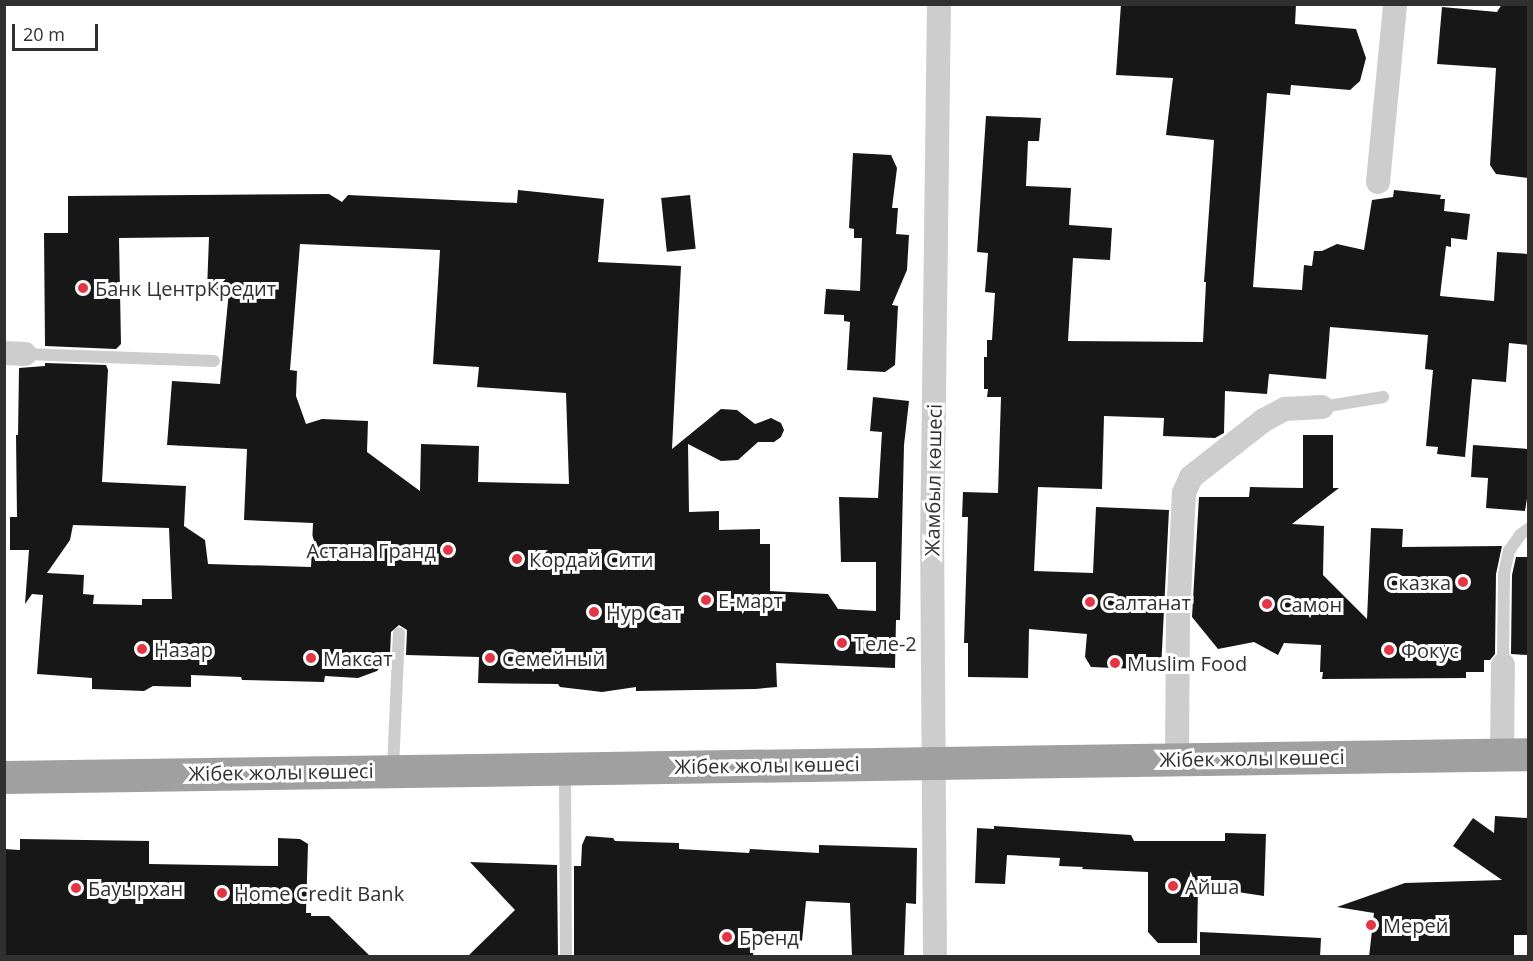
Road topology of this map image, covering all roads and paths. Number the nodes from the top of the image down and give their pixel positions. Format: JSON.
{"nodes":[{"id":1,"x":939,"y":4,"type":"edge"},
{"id":2,"x":1395,"y":4,"type":"edge"},
{"id":3,"x":1378,"y":182,"type":"dead end"},
{"id":4,"x":15,"y":353,"type":"edge"},
{"id":5,"x":214,"y":361,"type":"dead end"},
{"id":6,"x":1383,"y":397,"type":"dead end"},
{"id":7,"x":1322,"y":407,"type":"joint"},
{"id":8,"x":1528,"y":529,"type":"edge"},
{"id":9,"x":399,"y":633,"type":"dead end"},
{"id":10,"x":1503,"y":664,"type":"joint"},
{"id":11,"x":1515,"y":754,"type":"edge"},
{"id":12,"x":1177,"y":759,"type":"junction"},
{"id":13,"x":932,"y":763,"type":"junction"},
{"id":14,"x":565,"y":768,"type":"junction"},
{"id":15,"x":393,"y":770,"type":"junction"},
{"id":16,"x":4,"y":777,"type":"edge"},
{"id":17,"x":566,"y":957,"type":"edge"},
{"id":18,"x":935,"y":957,"type":"edge"}],
"edges":[{"from":1,"to":13,"type":"street","name":"Жамбыл көшесі"},
{"from":2,"to":3,"type":"street"},
{"from":4,"to":5,"type":"lane"},
{"from":6,"to":7,"type":"lane"},
{"from":7,"to":12,"type":"street"},
{"from":8,"to":10,"type":"lane"},
{"from":9,"to":15,"type":"lane"},
{"from":10,"to":11,"type":"street"},
{"from":11,"to":12,"type":"highway","name":"Жібек жолы көшесі"},
{"from":12,"to":13,"type":"highway","name":"Жібек жолы көшесі"},
{"from":13,"to":14,"type":"highway","name":"Жібек жолы көшесі"},
{"from":13,"to":18,"type":"street","name":"Жамбыл көшесі"},
{"from":14,"to":15,"type":"highway","name":"Жібек жолы көшесі"},
{"from":14,"to":17,"type":"lane"},
{"from":15,"to":16,"type":"highway","name":"Жібек жолы көшесі"}]}
